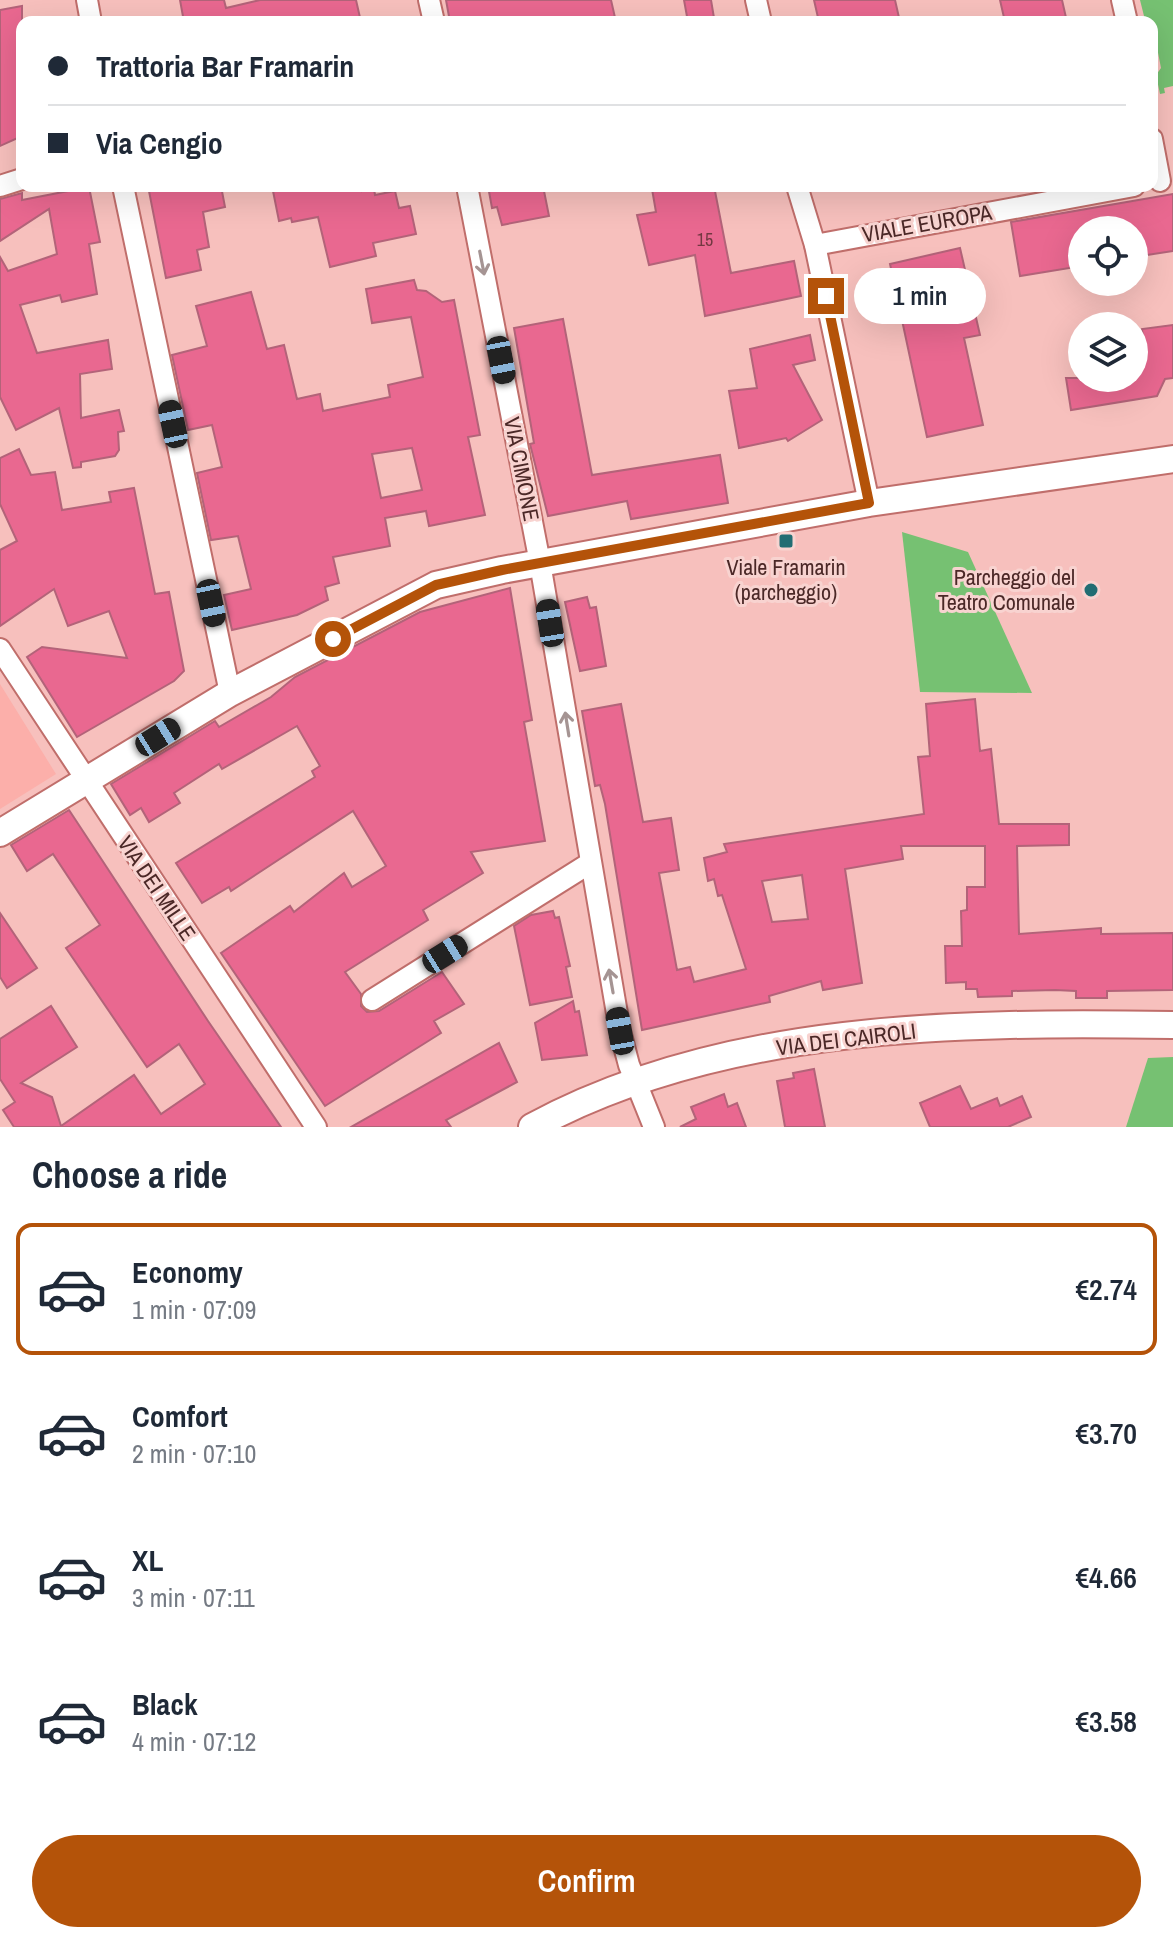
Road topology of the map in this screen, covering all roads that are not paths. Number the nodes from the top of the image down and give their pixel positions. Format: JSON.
{"nodes":[{"id":1,"x":124,"y":192,"type":"edge"},
{"id":2,"x":468,"y":192,"type":"edge"},
{"id":3,"x":799,"y":192,"type":"edge"},
{"id":4,"x":1102,"y":192,"type":"edge"},
{"id":5,"x":815,"y":245,"type":"junction"},
{"id":6,"x":1173,"y":459,"type":"edge"},
{"id":7,"x":869,"y":503,"type":"junction"},
{"id":8,"x":540,"y":563,"type":"junction"},
{"id":9,"x":0,"y":649,"type":"edge"},
{"id":10,"x":230,"y":693,"type":"junction"},
{"id":11,"x":86,"y":781,"type":"junction"},
{"id":12,"x":0,"y":833,"type":"edge"},
{"id":13,"x":590,"y":863,"type":"junction"},
{"id":14,"x":372,"y":1000,"type":"dead end"},
{"id":15,"x":1173,"y":1025,"type":"edge"},
{"id":16,"x":636,"y":1083,"type":"junction"},
{"id":17,"x":316,"y":1127,"type":"edge"},
{"id":18,"x":532,"y":1127,"type":"edge"},
{"id":19,"x":654,"y":1127,"type":"edge"}],
"edges":[{"from":1,"to":10,"type":"street"},
{"from":2,"to":8,"type":"street","name":"VIA CIMONE","one_way":true},
{"from":3,"to":5,"type":"street"},
{"from":4,"to":5,"type":"street","name":"VIALE EUROPA"},
{"from":5,"to":7,"type":"street"},
{"from":6,"to":7,"type":"street"},
{"from":7,"to":8,"type":"street"},
{"from":8,"to":10,"type":"street"},
{"from":13,"to":8,"type":"street","name":"VIA CIMONE","one_way":true},
{"from":9,"to":11,"type":"street","name":"VIA DEI MILLE"},
{"from":10,"to":11,"type":"street"},
{"from":11,"to":12,"type":"street"},
{"from":11,"to":17,"type":"street","name":"VIA DEI MILLE"},
{"from":13,"to":14,"type":"street"},
{"from":16,"to":13,"type":"street","name":"VIA CIMONE","one_way":true},
{"from":15,"to":16,"type":"street","name":"VIA DEI CAIROLI"},
{"from":16,"to":18,"type":"street","name":"VIA DEI CAIROLI"},
{"from":16,"to":19,"type":"street","name":"VIA CIMONE"}]}
